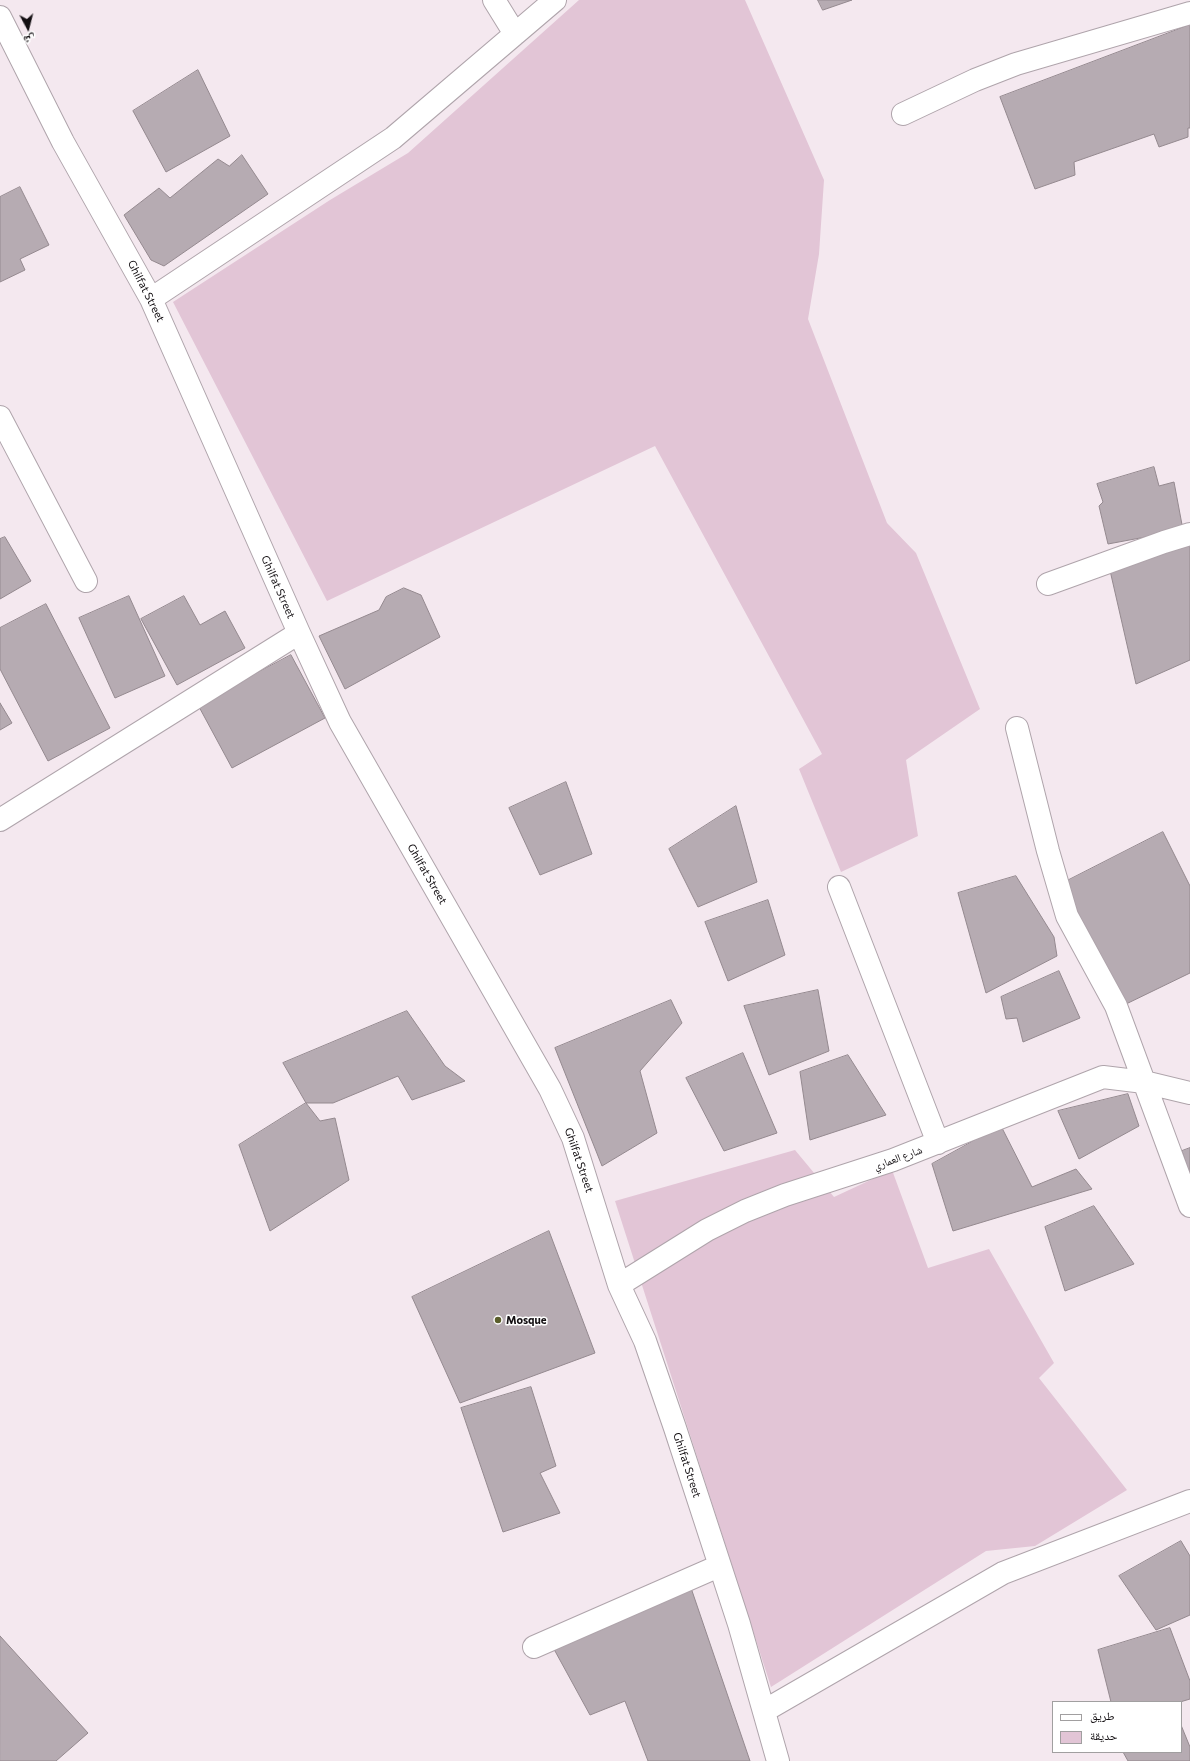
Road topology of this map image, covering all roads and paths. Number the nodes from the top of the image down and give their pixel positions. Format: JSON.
{"nodes":[{"id":1,"x":494,"y":0,"type":"edge"},
{"id":2,"x":555,"y":0,"type":"edge"},
{"id":3,"x":1190,"y":13,"type":"edge"},
{"id":4,"x":0,"y":17,"type":"edge"},
{"id":5,"x":516,"y":34,"type":"junction"},
{"id":6,"x":903,"y":114,"type":"dead end"},
{"id":7,"x":152,"y":299,"type":"junction"},
{"id":8,"x":0,"y":417,"type":"edge"},
{"id":9,"x":1190,"y":534,"type":"edge"},
{"id":10,"x":86,"y":580,"type":"dead end"},
{"id":11,"x":1048,"y":584,"type":"dead end"},
{"id":12,"x":299,"y":633,"type":"junction"},
{"id":13,"x":1017,"y":728,"type":"dead end"},
{"id":14,"x":0,"y":820,"type":"edge"},
{"id":15,"x":839,"y":887,"type":"dead end"},
{"id":16,"x":1144,"y":1082,"type":"junction"},
{"id":17,"x":1190,"y":1092,"type":"edge"},
{"id":18,"x":938,"y":1143,"type":"junction"},
{"id":19,"x":1190,"y":1206,"type":"edge"},
{"id":20,"x":619,"y":1285,"type":"junction"},
{"id":21,"x":1190,"y":1501,"type":"edge"},
{"id":22,"x":719,"y":1566,"type":"junction"},
{"id":23,"x":534,"y":1647,"type":"dead end"},
{"id":24,"x":764,"y":1711,"type":"junction"},
{"id":25,"x":778,"y":1761,"type":"edge"}],
"edges":[{"from":1,"to":5,"type":"street"},
{"from":2,"to":5,"type":"street"},
{"from":3,"to":6,"type":"street"},
{"from":4,"to":7,"type":"street","name":"Ghilfat Street"},
{"from":5,"to":7,"type":"street"},
{"from":7,"to":12,"type":"street","name":"Ghilfat Street"},
{"from":8,"to":10,"type":"street"},
{"from":9,"to":11,"type":"street"},
{"from":12,"to":14,"type":"street"},
{"from":12,"to":20,"type":"street","name":"Ghilfat Street"},
{"from":13,"to":16,"type":"street"},
{"from":15,"to":18,"type":"street"},
{"from":16,"to":17,"type":"street","name":"شارع العماري"},
{"from":16,"to":18,"type":"street","name":"شارع العماري"},
{"from":16,"to":19,"type":"street"},
{"from":18,"to":20,"type":"street","name":"شارع العماري"},
{"from":20,"to":22,"type":"street","name":"Ghilfat Street"},
{"from":21,"to":24,"type":"street"},
{"from":22,"to":23,"type":"street"},
{"from":22,"to":24,"type":"street","name":"Ghilfat Street"},
{"from":24,"to":25,"type":"street","name":"Ghilfat Street"}]}
